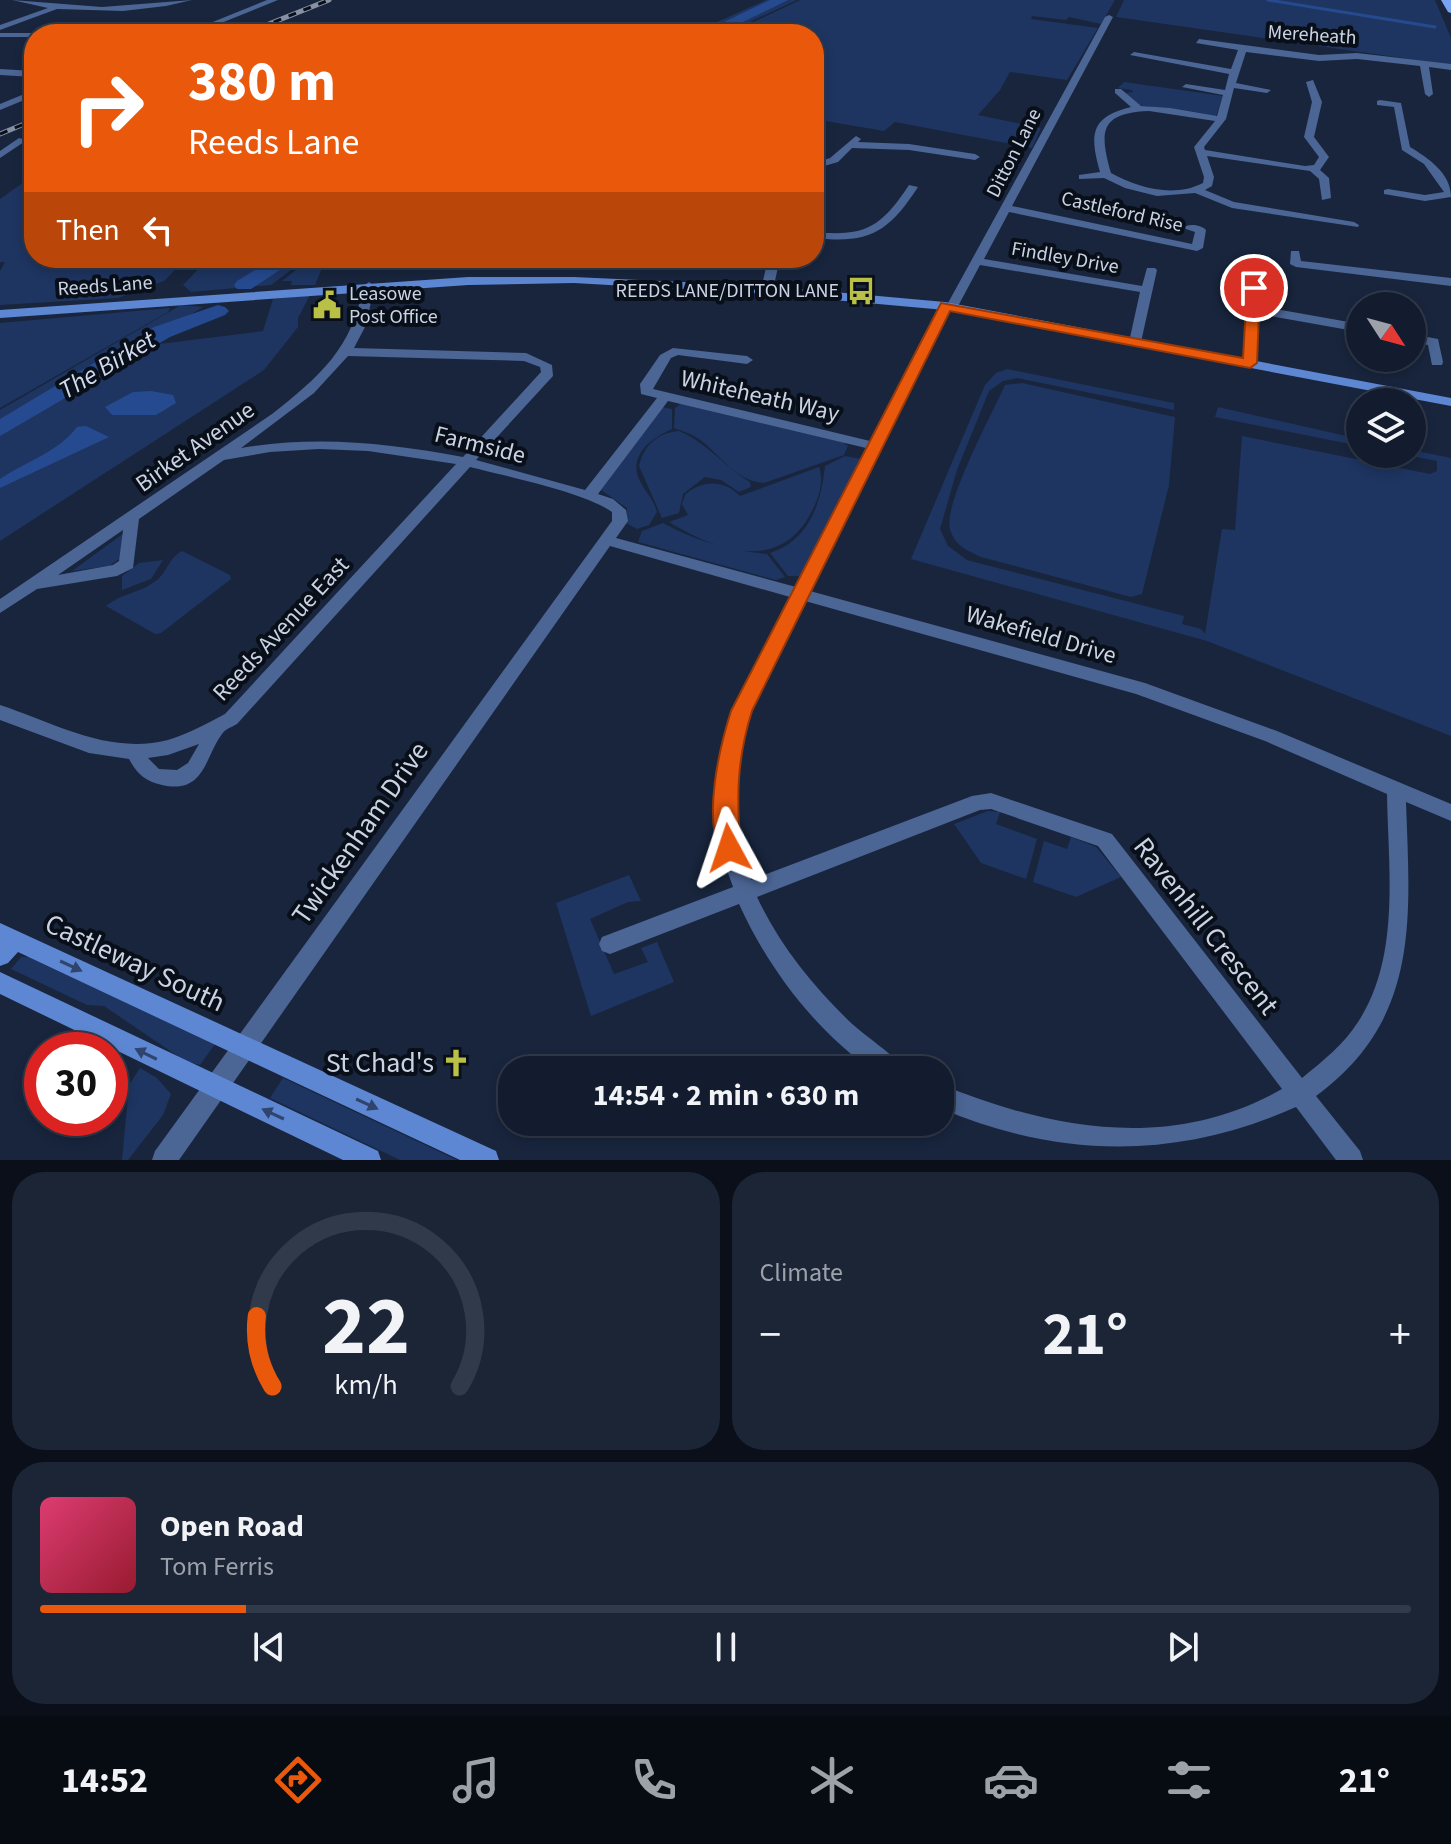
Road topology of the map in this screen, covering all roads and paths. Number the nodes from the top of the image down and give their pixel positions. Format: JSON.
{"nodes":[{"id":1,"x":16,"y":0,"type":"edge"},
{"id":2,"x":74,"y":0,"type":"edge"},
{"id":3,"x":188,"y":0,"type":"edge"},
{"id":4,"x":274,"y":0,"type":"edge"},
{"id":5,"x":1446,"y":0,"type":"edge"},
{"id":6,"x":54,"y":8,"type":"junction"},
{"id":7,"x":1451,"y":10,"type":"edge"},
{"id":8,"x":1109,"y":17,"type":"dead end"},
{"id":9,"x":213,"y":24,"type":"edge"},
{"id":10,"x":0,"y":28,"type":"edge"},
{"id":11,"x":0,"y":35,"type":"edge"},
{"id":12,"x":24,"y":35,"type":"edge"},
{"id":13,"x":1199,"y":41,"type":"dead end"},
{"id":14,"x":1244,"y":49,"type":"junction"},
{"id":15,"x":1134,"y":55,"type":"dead end"},
{"id":16,"x":1424,"y":64,"type":"junction"},
{"id":17,"x":1451,"y":67,"type":"edge"},
{"id":18,"x":0,"y":72,"type":"edge"},
{"id":19,"x":1234,"y":72,"type":"junction"},
{"id":20,"x":24,"y":73,"type":"edge"},
{"id":21,"x":1310,"y":82,"type":"dead end"},
{"id":22,"x":1186,"y":87,"type":"dead end"},
{"id":23,"x":1230,"y":89,"type":"junction"},
{"id":24,"x":1267,"y":90,"type":"dead end"},
{"id":25,"x":1118,"y":91,"type":"dead end"},
{"id":26,"x":1429,"y":94,"type":"dead end"},
{"id":27,"x":24,"y":97,"type":"edge"},
{"id":28,"x":1380,"y":103,"type":"dead end"},
{"id":29,"x":0,"y":107,"type":"edge"},
{"id":30,"x":1137,"y":107,"type":"junction"},
{"id":31,"x":1221,"y":119,"type":"junction"},
{"id":32,"x":22,"y":140,"type":"dead end"},
{"id":33,"x":1200,"y":152,"type":"junction"},
{"id":34,"x":0,"y":155,"type":"edge"},
{"id":35,"x":975,"y":157,"type":"dead end"},
{"id":36,"x":824,"y":163,"type":"edge"},
{"id":37,"x":1312,"y":168,"type":"junction"},
{"id":38,"x":1106,"y":175,"type":"junction"},
{"id":39,"x":1083,"y":177,"type":"dead end"},
{"id":40,"x":913,"y":187,"type":"dead end"},
{"id":41,"x":1198,"y":191,"type":"junction"},
{"id":42,"x":1388,"y":192,"type":"dead end"},
{"id":43,"x":1451,"y":194,"type":"edge"},
{"id":44,"x":1326,"y":198,"type":"dead end"},
{"id":45,"x":1006,"y":208,"type":"junction"},
{"id":46,"x":1354,"y":225,"type":"dead end"},
{"id":47,"x":1098,"y":228,"type":"junction"},
{"id":48,"x":1188,"y":228,"type":"dead end"},
{"id":49,"x":824,"y":236,"type":"edge"},
{"id":50,"x":1094,"y":241,"type":"dead end"},
{"id":51,"x":1295,"y":253,"type":"dead end"},
{"id":52,"x":977,"y":261,"type":"junction"},
{"id":53,"x":772,"y":268,"type":"edge"},
{"id":54,"x":1151,"y":270,"type":"dead end"},
{"id":55,"x":1451,"y":282,"type":"edge"},
{"id":56,"x":369,"y":286,"type":"junction"},
{"id":57,"x":1254,"y":288,"type":"dead end"},
{"id":58,"x":767,"y":290,"type":"junction"},
{"id":59,"x":1147,"y":290,"type":"junction"},
{"id":60,"x":949,"y":306,"type":"junction"},
{"id":61,"x":1253,"y":309,"type":"junction"},
{"id":62,"x":0,"y":314,"type":"edge"},
{"id":63,"x":1346,"y":326,"type":"edge"},
{"id":64,"x":1426,"y":341,"type":"edge"},
{"id":65,"x":1135,"y":342,"type":"junction"},
{"id":66,"x":347,"y":352,"type":"junction"},
{"id":67,"x":747,"y":360,"type":"dead end"},
{"id":68,"x":1437,"y":362,"type":"dead end"},
{"id":69,"x":1250,"y":363,"type":"junction"},
{"id":70,"x":665,"y":396,"type":"junction"},
{"id":71,"x":1451,"y":402,"type":"edge"},
{"id":72,"x":277,"y":417,"type":"junction"},
{"id":73,"x":291,"y":444,"type":"junction"},
{"id":74,"x":874,"y":446,"type":"junction"},
{"id":75,"x":221,"y":456,"type":"junction"},
{"id":76,"x":469,"y":462,"type":"junction"},
{"id":77,"x":588,"y":496,"type":"junction"},
{"id":78,"x":132,"y":517,"type":"junction"},
{"id":79,"x":606,"y":540,"type":"junction"},
{"id":80,"x":32,"y":585,"type":"junction"},
{"id":81,"x":800,"y":593,"type":"junction"},
{"id":82,"x":0,"y":607,"type":"edge"},
{"id":83,"x":0,"y":712,"type":"edge"},
{"id":84,"x":214,"y":730,"type":"junction"},
{"id":85,"x":136,"y":753,"type":"junction"},
{"id":86,"x":1396,"y":789,"type":"junction"},
{"id":87,"x":1451,"y":813,"type":"edge"},
{"id":88,"x":742,"y":893,"type":"junction"},
{"id":89,"x":5,"y":943,"type":"edge"},
{"id":90,"x":610,"y":944,"type":"dead end"},
{"id":91,"x":0,"y":983,"type":"edge"},
{"id":92,"x":245,"y":1047,"type":"junction"},
{"id":93,"x":876,"y":1056,"type":"edge"},
{"id":94,"x":217,"y":1088,"type":"junction"},
{"id":95,"x":1300,"y":1093,"type":"junction"},
{"id":96,"x":954,"y":1102,"type":"edge"},
{"id":97,"x":164,"y":1160,"type":"edge"},
{"id":98,"x":369,"y":1160,"type":"edge"},
{"id":99,"x":487,"y":1160,"type":"edge"},
{"id":100,"x":1351,"y":1160,"type":"edge"}],
"edges":[{"from":1,"to":6,"type":"street"},
{"from":2,"to":6,"type":"street"},
{"from":3,"to":6,"type":"street"},
{"from":4,"to":9,"type":"street"},
{"from":5,"to":7,"type":"main road"},
{"from":6,"to":10,"type":"street"},
{"from":8,"to":45,"type":"street","name":"Ditton Lane"},
{"from":11,"to":12,"type":"street"},
{"from":13,"to":14,"type":"street"},
{"from":14,"to":16,"type":"street","name":"Mereheath"},
{"from":14,"to":19,"type":"street","name":"Mereheath"},
{"from":15,"to":19,"type":"street"},
{"from":16,"to":17,"type":"street","name":"Mereheath"},
{"from":16,"to":26,"type":"street"},
{"from":18,"to":20,"type":"street"},
{"from":19,"to":23,"type":"street","name":"Mereheath"},
{"from":21,"to":37,"type":"street"},
{"from":22,"to":23,"type":"street"},
{"from":23,"to":24,"type":"street"},
{"from":23,"to":31,"type":"street","name":"Mereheath"},
{"from":25,"to":30,"type":"street"},
{"from":27,"to":29,"type":"street"},
{"from":28,"to":43,"type":"street"},
{"from":30,"to":31,"type":"street"},
{"from":30,"to":38,"type":"street"},
{"from":31,"to":33,"type":"street","name":"Mereheath"},
{"from":32,"to":34,"type":"street"},
{"from":33,"to":37,"type":"street"},
{"from":33,"to":41,"type":"street"},
{"from":35,"to":36,"type":"street"},
{"from":37,"to":44,"type":"street"},
{"from":38,"to":39,"type":"street"},
{"from":38,"to":41,"type":"street"},
{"from":40,"to":49,"type":"street"},
{"from":41,"to":46,"type":"street"},
{"from":42,"to":43,"type":"street"},
{"from":45,"to":47,"type":"street","name":"Castleford Rise"},
{"from":45,"to":52,"type":"street","name":"Ditton Lane"},
{"from":47,"to":48,"type":"street","name":"Castleford Rise"},
{"from":47,"to":50,"type":"street"},
{"from":51,"to":55,"type":"street"},
{"from":52,"to":59,"type":"street","name":"Findley Drive"},
{"from":52,"to":60,"type":"street","name":"Ditton Lane"},
{"from":53,"to":58,"type":"street"},
{"from":54,"to":59,"type":"street"},
{"from":56,"to":58,"type":"street","name":"Reeds Lane"},
{"from":56,"to":62,"type":"street","name":"Reeds Lane"},
{"from":56,"to":66,"type":"street","name":"Birket Avenue"},
{"from":57,"to":61,"type":"street"},
{"from":58,"to":60,"type":"street","name":"Reeds Lane"},
{"from":59,"to":65,"type":"street"},
{"from":60,"to":65,"type":"street","name":"Reeds Lane"},
{"from":60,"to":74,"type":"street","name":"Ditton Lane"},
{"from":61,"to":63,"type":"street"},
{"from":61,"to":69,"type":"street"},
{"from":64,"to":68,"type":"street"},
{"from":65,"to":69,"type":"street","name":"Reeds Lane"},
{"from":66,"to":72,"type":"street","name":"Birket Avenue"},
{"from":66,"to":76,"type":"street","name":"Reeds Avenue East"},
{"from":67,"to":70,"type":"street"},
{"from":69,"to":71,"type":"street","name":"Reeds Lane"},
{"from":70,"to":74,"type":"street","name":"Whiteheath Way"},
{"from":70,"to":77,"type":"street","name":"Whiteheath Way"},
{"from":72,"to":73,"type":"street"},
{"from":72,"to":75,"type":"street","name":"Birket Avenue"},
{"from":73,"to":75,"type":"street","name":"Farmside"},
{"from":73,"to":76,"type":"street","name":"Farmside"},
{"from":74,"to":81,"type":"street","name":"Ditton Lane"},
{"from":75,"to":78,"type":"street","name":"Birket Avenue"},
{"from":76,"to":77,"type":"street","name":"Farmside"},
{"from":76,"to":84,"type":"street","name":"Reeds Avenue East"},
{"from":77,"to":79,"type":"street","name":"Farmside"},
{"from":78,"to":80,"type":"street","name":"Birket Avenue"},
{"from":78,"to":80,"type":"street"},
{"from":79,"to":81,"type":"street","name":"Wakefield Drive"},
{"from":79,"to":92,"type":"street","name":"Twickenham Drive"},
{"from":80,"to":82,"type":"street","name":"Birket Avenue"},
{"from":81,"to":86,"type":"street","name":"Wakefield Drive"},
{"from":81,"to":88,"type":"street","name":"Ditton Lane"},
{"from":83,"to":85,"type":"street","name":"Reeds Avenue East"},
{"from":84,"to":85,"type":"street","name":"Reeds Avenue East"},
{"from":84,"to":85,"type":"street"},
{"from":86,"to":87,"type":"street","name":"Wakefield Drive"},
{"from":86,"to":95,"type":"street"},
{"from":88,"to":90,"type":"street","name":"Ravenhill Crescent"},
{"from":88,"to":93,"type":"street","name":"Ditton Lane"},
{"from":88,"to":95,"type":"street","name":"Ravenhill Crescent"},
{"from":89,"to":92,"type":"street","name":"Castleway South","one_way":true},
{"from":94,"to":91,"type":"street","one_way":true},
{"from":92,"to":94,"type":"street","name":"Twickenham Drive"},
{"from":92,"to":99,"type":"street","name":"Castleway South","one_way":true},
{"from":94,"to":97,"type":"street","name":"Twickenham Drive"},
{"from":98,"to":94,"type":"street","one_way":true},
{"from":95,"to":96,"type":"street"},
{"from":95,"to":100,"type":"street","name":"Ravenhill Crescent"}]}
